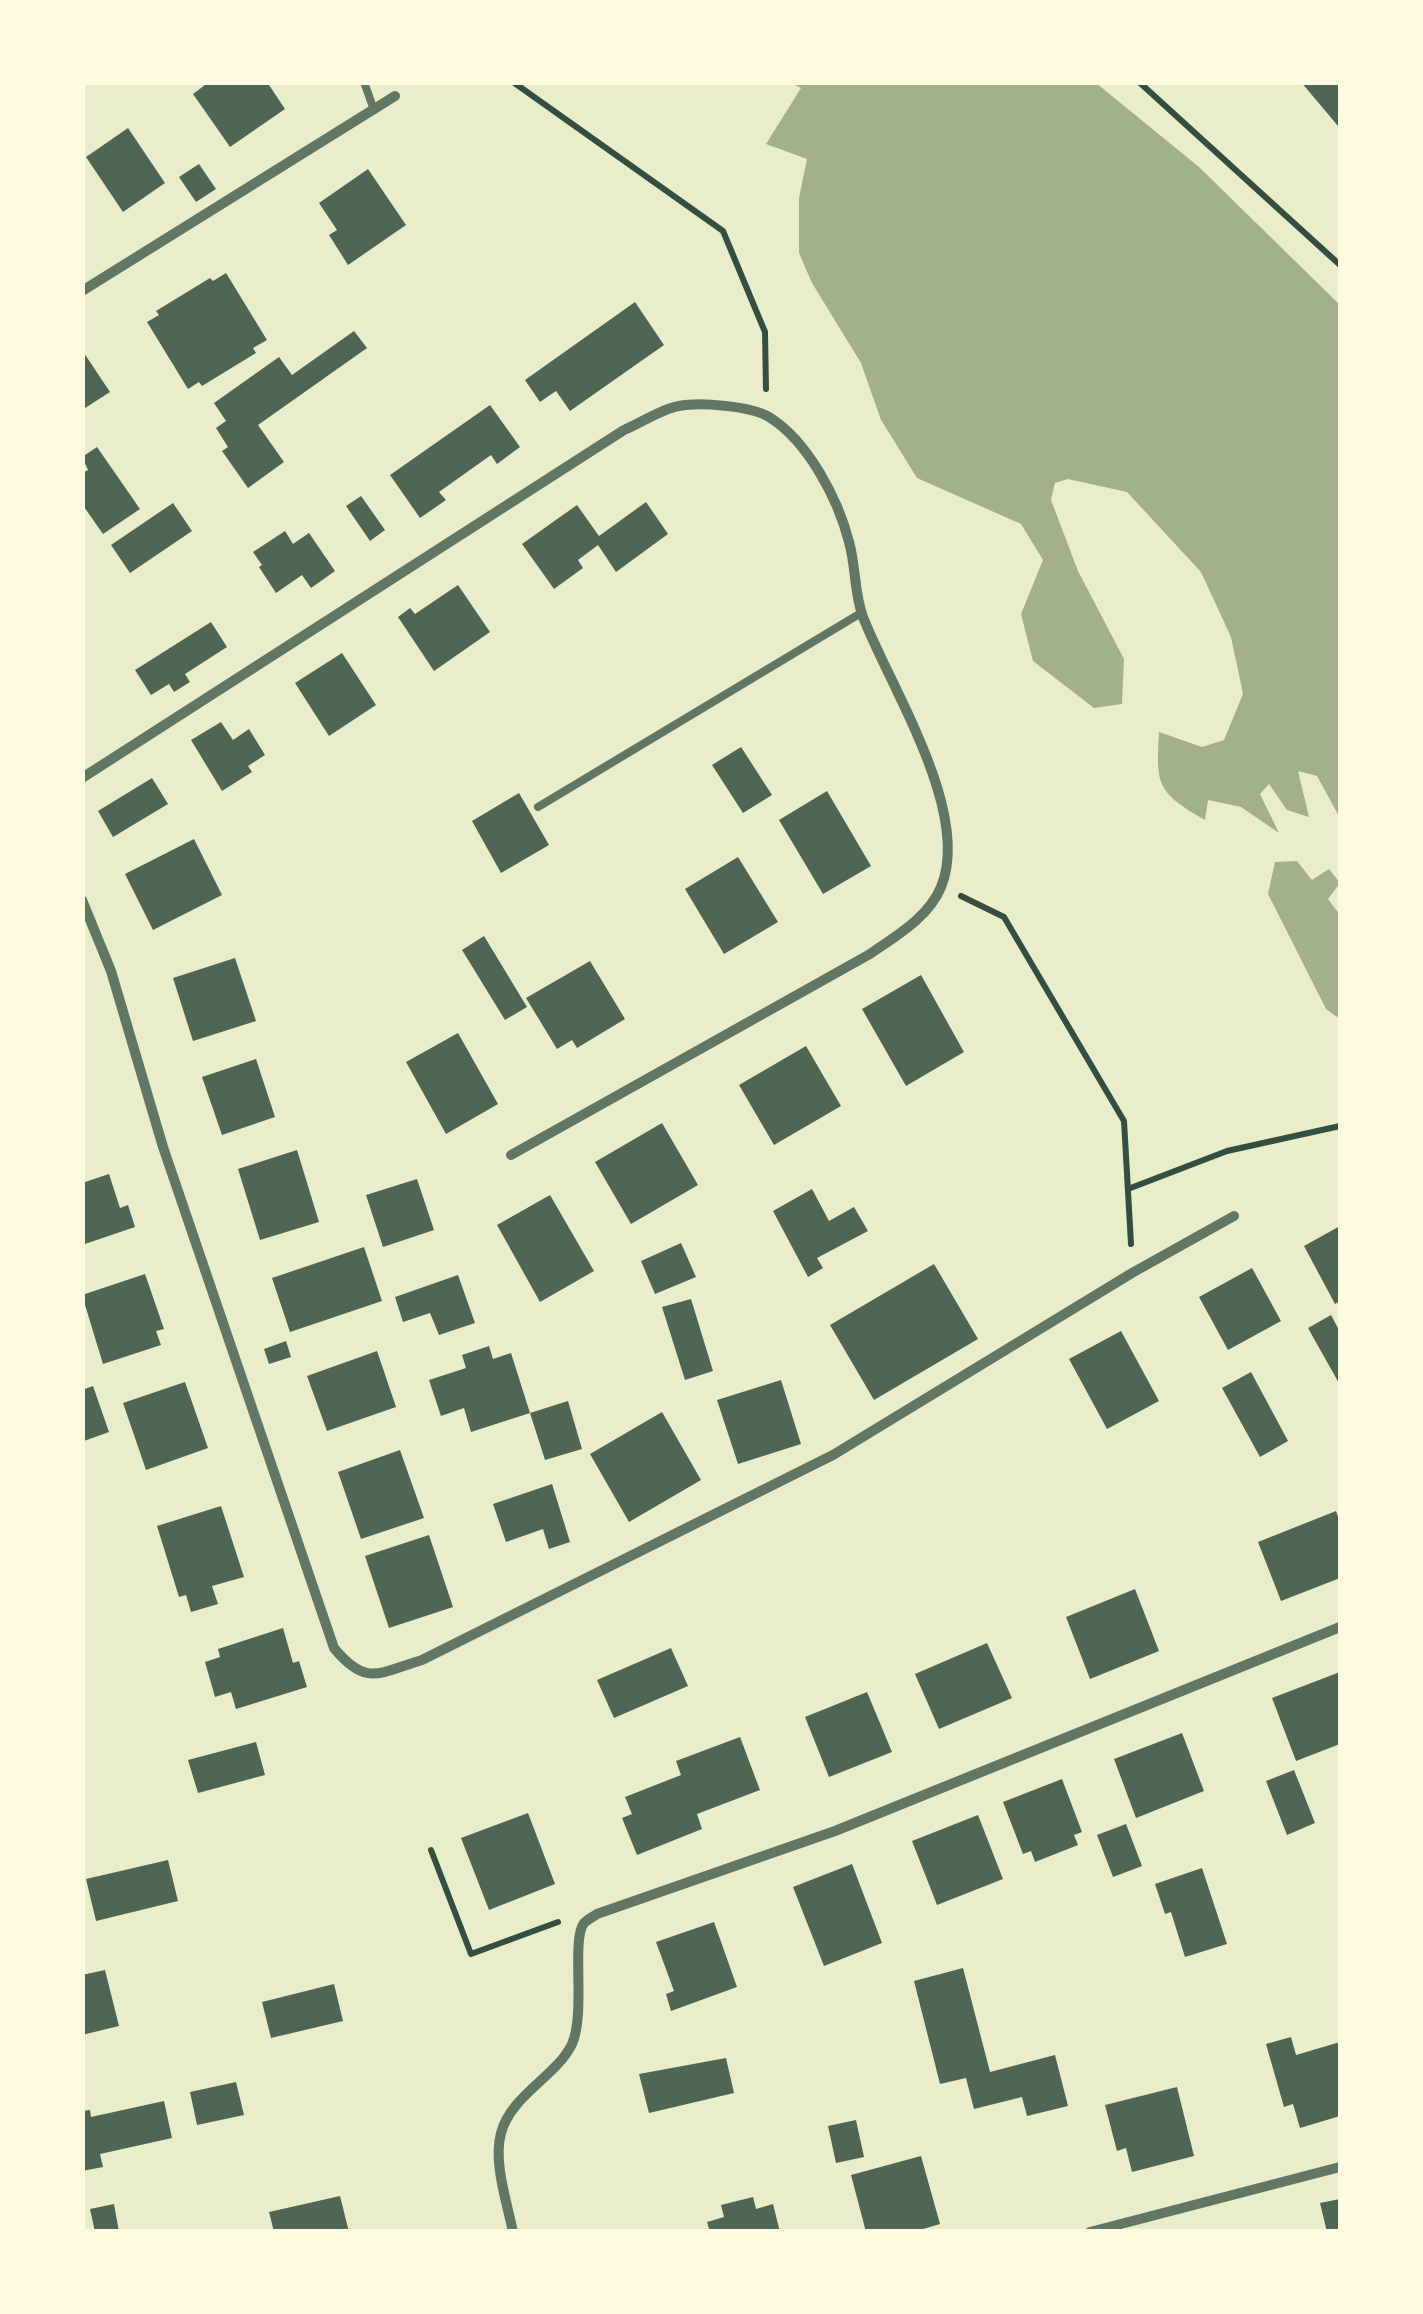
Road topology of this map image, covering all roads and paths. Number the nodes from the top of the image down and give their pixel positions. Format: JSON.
{"nodes":[{"id":1,"x":364,"y":82,"type":"edge"},
{"id":2,"x":513,"y":82,"type":"edge"},
{"id":3,"x":1139,"y":82,"type":"edge"},
{"id":4,"x":395,"y":96,"type":"dead end"},
{"id":5,"x":374,"y":110,"type":"junction"},
{"id":6,"x":1340,"y":265,"type":"edge"},
{"id":7,"x":82,"y":291,"type":"edge"},
{"id":8,"x":767,"y":415,"type":"junction"},
{"id":9,"x":861,"y":612,"type":"junction"},
{"id":10,"x":82,"y":778,"type":"edge"},
{"id":11,"x":538,"y":807,"type":"dead end"},
{"id":12,"x":942,"y":887,"type":"junction"},
{"id":13,"x":82,"y":900,"type":"edge"},
{"id":14,"x":1340,"y":1126,"type":"edge"},
{"id":15,"x":511,"y":1155,"type":"dead end"},
{"id":16,"x":1128,"y":1189,"type":"junction"},
{"id":17,"x":1234,"y":1216,"type":"dead end"},
{"id":18,"x":1132,"y":1273,"type":"junction"},
{"id":19,"x":1340,"y":1627,"type":"edge"},
{"id":20,"x":431,"y":1850,"type":"dead end"},
{"id":21,"x":584,"y":1923,"type":"junction"},
{"id":22,"x":1340,"y":2167,"type":"edge"},
{"id":23,"x":513,"y":2232,"type":"edge"},
{"id":24,"x":1090,"y":2232,"type":"edge"}],
"edges":[{"from":1,"to":5,"type":"lane"},
{"from":2,"to":8,"type":"path"},
{"from":3,"to":6,"type":"path"},
{"from":4,"to":5,"type":"street"},
{"from":5,"to":7,"type":"street"},
{"from":8,"to":9,"type":"street"},
{"from":8,"to":10,"type":"street"},
{"from":9,"to":11,"type":"lane"},
{"from":9,"to":12,"type":"street"},
{"from":12,"to":15,"type":"street"},
{"from":12,"to":16,"type":"path"},
{"from":13,"to":18,"type":"street"},
{"from":14,"to":16,"type":"path"},
{"from":16,"to":18,"type":"path"},
{"from":17,"to":18,"type":"street"},
{"from":19,"to":21,"type":"street"},
{"from":20,"to":21,"type":"path"},
{"from":21,"to":23,"type":"street"},
{"from":22,"to":24,"type":"street"}]}
